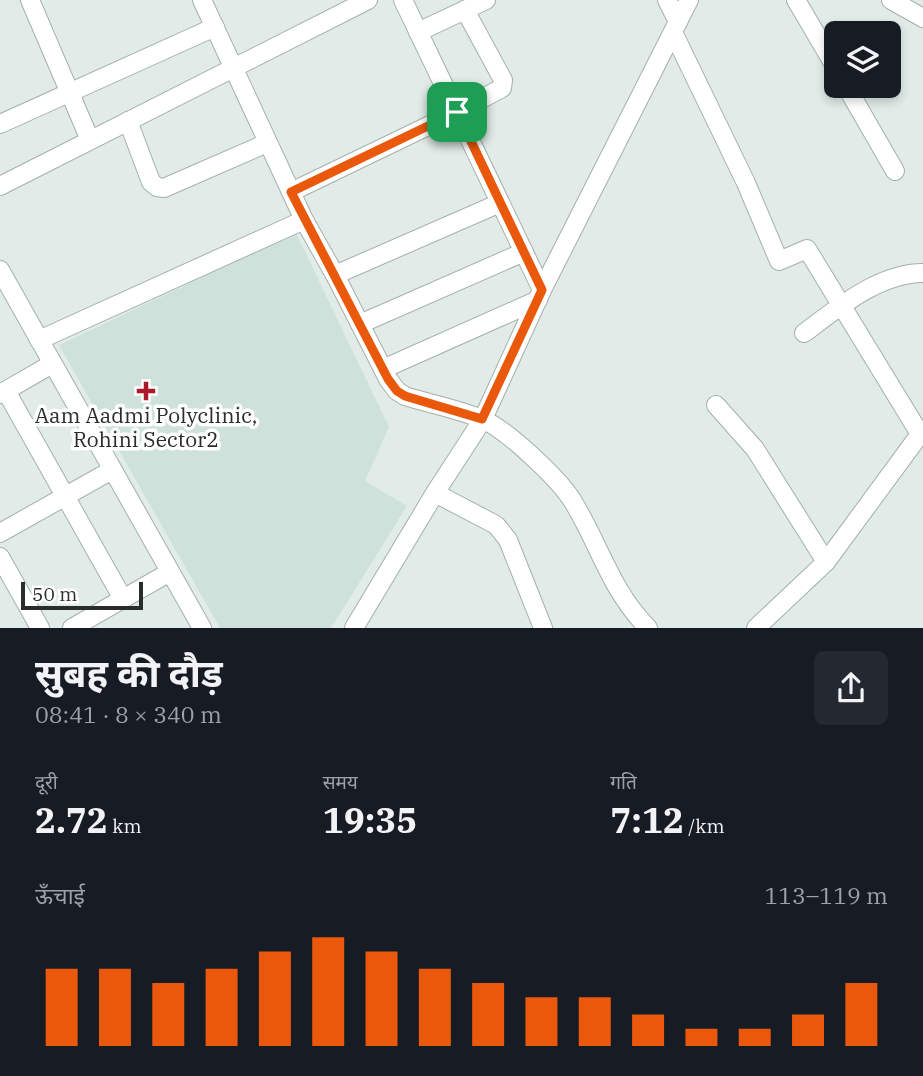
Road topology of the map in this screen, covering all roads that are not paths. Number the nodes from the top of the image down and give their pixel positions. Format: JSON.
{"nodes":[{"id":1,"x":30,"y":0,"type":"edge"},
{"id":2,"x":202,"y":0,"type":"edge"},
{"id":3,"x":368,"y":0,"type":"edge"},
{"id":4,"x":403,"y":0,"type":"edge"},
{"id":5,"x":486,"y":0,"type":"edge"},
{"id":6,"x":667,"y":0,"type":"edge"},
{"id":7,"x":690,"y":0,"type":"edge"},
{"id":8,"x":796,"y":0,"type":"edge"},
{"id":9,"x":891,"y":0,"type":"edge"},
{"id":10,"x":465,"y":10,"type":"junction"},
{"id":11,"x":923,"y":18,"type":"edge"},
{"id":12,"x":215,"y":27,"type":"junction"},
{"id":13,"x":675,"y":27,"type":"junction"},
{"id":14,"x":418,"y":32,"type":"junction"},
{"id":15,"x":824,"y":48,"type":"edge"},
{"id":16,"x":233,"y":68,"type":"junction"},
{"id":17,"x":69,"y":93,"type":"junction"},
{"id":18,"x":853,"y":98,"type":"edge"},
{"id":19,"x":457,"y":112,"type":"junction"},
{"id":20,"x":128,"y":121,"type":"junction"},
{"id":21,"x":0,"y":124,"type":"edge"},
{"id":22,"x":90,"y":140,"type":"junction"},
{"id":23,"x":267,"y":143,"type":"junction"},
{"id":24,"x":894,"y":171,"type":"dead end"},
{"id":25,"x":0,"y":186,"type":"edge"},
{"id":26,"x":291,"y":192,"type":"junction"},
{"id":27,"x":500,"y":203,"type":"junction"},
{"id":28,"x":304,"y":220,"type":"junction"},
{"id":29,"x":524,"y":252,"type":"junction"},
{"id":30,"x":0,"y":270,"type":"edge"},
{"id":31,"x":923,"y":272,"type":"edge"},
{"id":32,"x":335,"y":275,"type":"junction"},
{"id":33,"x":540,"y":295,"type":"junction"},
{"id":34,"x":841,"y":305,"type":"junction"},
{"id":35,"x":360,"y":324,"type":"junction"},
{"id":36,"x":804,"y":333,"type":"dead end"},
{"id":37,"x":39,"y":340,"type":"junction"},
{"id":38,"x":52,"y":365,"type":"junction"},
{"id":39,"x":383,"y":369,"type":"junction"},
{"id":40,"x":3,"y":392,"type":"edge"},
{"id":41,"x":716,"y":405,"type":"dead end"},
{"id":42,"x":482,"y":419,"type":"junction"},
{"id":43,"x":921,"y":432,"type":"edge"},
{"id":44,"x":112,"y":470,"type":"junction"},
{"id":45,"x":435,"y":492,"type":"junction"},
{"id":46,"x":64,"y":497,"type":"junction"},
{"id":47,"x":0,"y":533,"type":"edge"},
{"id":48,"x":0,"y":557,"type":"edge"},
{"id":49,"x":827,"y":562,"type":"junction"},
{"id":50,"x":170,"y":572,"type":"junction"},
{"id":51,"x":123,"y":599,"type":"junction"},
{"id":52,"x":40,"y":628,"type":"edge"},
{"id":53,"x":72,"y":628,"type":"edge"},
{"id":54,"x":202,"y":628,"type":"edge"},
{"id":55,"x":354,"y":628,"type":"edge"},
{"id":56,"x":543,"y":628,"type":"edge"},
{"id":57,"x":648,"y":628,"type":"edge"},
{"id":58,"x":756,"y":628,"type":"edge"}],
"edges":[{"from":1,"to":17,"type":"street"},
{"from":2,"to":12,"type":"street"},
{"from":3,"to":16,"type":"street"},
{"from":4,"to":14,"type":"street"},
{"from":5,"to":10,"type":"street"},
{"from":6,"to":13,"type":"street"},
{"from":7,"to":13,"type":"street"},
{"from":8,"to":15,"type":"street"},
{"from":9,"to":11,"type":"street"},
{"from":10,"to":14,"type":"street"},
{"from":10,"to":19,"type":"street"},
{"from":12,"to":16,"type":"street"},
{"from":12,"to":17,"type":"street"},
{"from":13,"to":33,"type":"street"},
{"from":13,"to":34,"type":"street"},
{"from":14,"to":19,"type":"street"},
{"from":16,"to":20,"type":"street"},
{"from":16,"to":23,"type":"street"},
{"from":17,"to":21,"type":"street"},
{"from":17,"to":22,"type":"street"},
{"from":18,"to":24,"type":"street"},
{"from":19,"to":26,"type":"street"},
{"from":19,"to":27,"type":"street"},
{"from":20,"to":22,"type":"street"},
{"from":20,"to":23,"type":"street"},
{"from":22,"to":25,"type":"street"},
{"from":23,"to":26,"type":"street"},
{"from":26,"to":28,"type":"street"},
{"from":27,"to":29,"type":"street"},
{"from":27,"to":32,"type":"street"},
{"from":28,"to":32,"type":"street"},
{"from":28,"to":37,"type":"street"},
{"from":29,"to":33,"type":"street"},
{"from":29,"to":35,"type":"street"},
{"from":30,"to":37,"type":"street"},
{"from":31,"to":34,"type":"street"},
{"from":32,"to":35,"type":"street"},
{"from":33,"to":39,"type":"street"},
{"from":33,"to":42,"type":"street"},
{"from":34,"to":36,"type":"street"},
{"from":34,"to":43,"type":"street"},
{"from":35,"to":39,"type":"street"},
{"from":37,"to":38,"type":"street"},
{"from":38,"to":40,"type":"street"},
{"from":38,"to":44,"type":"street"},
{"from":39,"to":42,"type":"street"},
{"from":40,"to":46,"type":"street"},
{"from":41,"to":49,"type":"street"},
{"from":42,"to":45,"type":"street"},
{"from":42,"to":57,"type":"street"},
{"from":43,"to":49,"type":"street"},
{"from":44,"to":46,"type":"street"},
{"from":44,"to":50,"type":"street"},
{"from":45,"to":55,"type":"street"},
{"from":45,"to":56,"type":"street"},
{"from":46,"to":47,"type":"street"},
{"from":46,"to":51,"type":"street"},
{"from":48,"to":52,"type":"street"},
{"from":49,"to":58,"type":"street"},
{"from":50,"to":51,"type":"street"},
{"from":50,"to":54,"type":"street"},
{"from":51,"to":53,"type":"street"}]}
